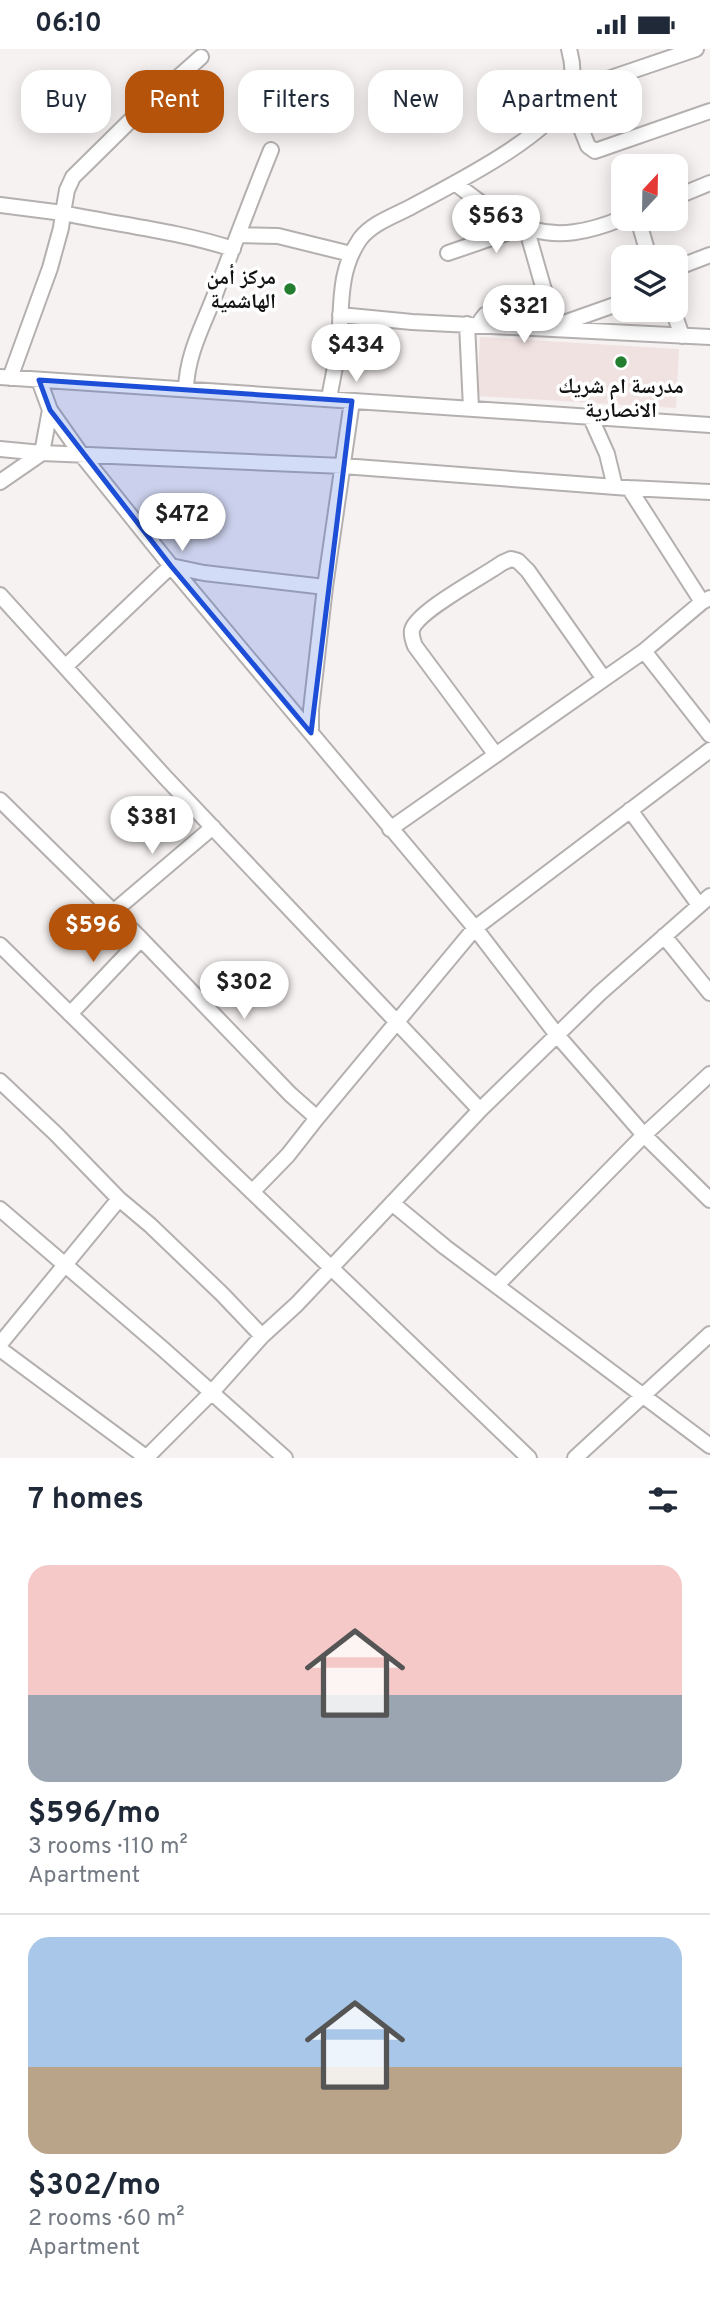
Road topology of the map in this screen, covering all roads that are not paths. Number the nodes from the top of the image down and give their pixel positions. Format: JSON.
{"nodes":[{"id":1,"x":569,"y":49,"type":"edge"},
{"id":2,"x":696,"y":49,"type":"edge"},
{"id":3,"x":201,"y":57,"type":"dead end"},
{"id":4,"x":572,"y":70,"type":"edge"},
{"id":5,"x":633,"y":70,"type":"edge"},
{"id":6,"x":710,"y":111,"type":"edge"},
{"id":7,"x":534,"y":133,"type":"edge"},
{"id":8,"x":584,"y":133,"type":"edge"},
{"id":9,"x":271,"y":150,"type":"dead end"},
{"id":10,"x":710,"y":183,"type":"edge"},
{"id":11,"x":455,"y":184,"type":"junction"},
{"id":12,"x":688,"y":192,"type":"edge"},
{"id":13,"x":0,"y":205,"type":"edge"},
{"id":14,"x":62,"y":213,"type":"junction"},
{"id":15,"x":611,"y":222,"type":"edge"},
{"id":16,"x":521,"y":225,"type":"junction"},
{"id":17,"x":235,"y":242,"type":"junction"},
{"id":18,"x":448,"y":253,"type":"dead end"},
{"id":19,"x":351,"y":254,"type":"junction"},
{"id":20,"x":710,"y":255,"type":"edge"},
{"id":21,"x":688,"y":263,"type":"edge"},
{"id":22,"x":544,"y":290,"type":"junction"},
{"id":23,"x":611,"y":307,"type":"edge"},
{"id":24,"x":340,"y":315,"type":"junction"},
{"id":25,"x":677,"y":322,"type":"edge"},
{"id":26,"x":467,"y":324,"type":"junction"},
{"id":27,"x":482,"y":325,"type":"junction"},
{"id":28,"x":559,"y":327,"type":"junction"},
{"id":29,"x":682,"y":336,"type":"junction"},
{"id":30,"x":710,"y":337,"type":"edge"},
{"id":31,"x":5,"y":377,"type":"edge"},
{"id":32,"x":39,"y":380,"type":"junction"},
{"id":33,"x":186,"y":389,"type":"junction"},
{"id":34,"x":329,"y":399,"type":"junction"},
{"id":35,"x":352,"y":401,"type":"junction"},
{"id":36,"x":471,"y":408,"type":"junction"},
{"id":37,"x":50,"y":410,"type":"junction"},
{"id":38,"x":590,"y":416,"type":"junction"},
{"id":39,"x":710,"y":425,"type":"edge"},
{"id":40,"x":0,"y":449,"type":"edge"},
{"id":41,"x":42,"y":453,"type":"junction"},
{"id":42,"x":80,"y":454,"type":"junction"},
{"id":43,"x":344,"y":466,"type":"junction"},
{"id":44,"x":0,"y":482,"type":"edge"},
{"id":45,"x":622,"y":487,"type":"junction"},
{"id":46,"x":710,"y":492,"type":"edge"},
{"id":47,"x":171,"y":566,"type":"junction"},
{"id":48,"x":325,"y":587,"type":"junction"},
{"id":49,"x":0,"y":595,"type":"edge"},
{"id":50,"x":706,"y":600,"type":"edge"},
{"id":51,"x":645,"y":651,"type":"junction"},
{"id":52,"x":66,"y":666,"type":"junction"},
{"id":53,"x":604,"y":680,"type":"junction"},
{"id":54,"x":311,"y":733,"type":"junction"},
{"id":55,"x":710,"y":735,"type":"edge"},
{"id":56,"x":710,"y":750,"type":"edge"},
{"id":57,"x":496,"y":755,"type":"junction"},
{"id":58,"x":0,"y":800,"type":"edge"},
{"id":59,"x":630,"y":810,"type":"junction"},
{"id":60,"x":213,"y":827,"type":"junction"},
{"id":61,"x":390,"y":829,"type":"junction"},
{"id":62,"x":704,"y":901,"type":"edge"},
{"id":63,"x":114,"y":912,"type":"junction"},
{"id":64,"x":475,"y":929,"type":"junction"},
{"id":65,"x":664,"y":936,"type":"junction"},
{"id":66,"x":141,"y":939,"type":"junction"},
{"id":67,"x":0,"y":946,"type":"edge"},
{"id":68,"x":710,"y":993,"type":"edge"},
{"id":69,"x":70,"y":1014,"type":"junction"},
{"id":70,"x":397,"y":1023,"type":"junction"},
{"id":71,"x":557,"y":1035,"type":"junction"},
{"id":72,"x":710,"y":1074,"type":"edge"},
{"id":73,"x":0,"y":1081,"type":"edge"},
{"id":74,"x":480,"y":1111,"type":"junction"},
{"id":75,"x":317,"y":1118,"type":"junction"},
{"id":76,"x":645,"y":1135,"type":"junction"},
{"id":77,"x":252,"y":1192,"type":"junction"},
{"id":78,"x":119,"y":1199,"type":"junction"},
{"id":79,"x":710,"y":1201,"type":"edge"},
{"id":80,"x":392,"y":1203,"type":"junction"},
{"id":81,"x":0,"y":1209,"type":"edge"},
{"id":82,"x":65,"y":1265,"type":"junction"},
{"id":83,"x":332,"y":1267,"type":"junction"},
{"id":84,"x":497,"y":1285,"type":"junction"},
{"id":85,"x":710,"y":1334,"type":"edge"},
{"id":86,"x":262,"y":1336,"type":"junction"},
{"id":87,"x":0,"y":1346,"type":"edge"},
{"id":88,"x":212,"y":1392,"type":"junction"},
{"id":89,"x":642,"y":1397,"type":"junction"},
{"id":90,"x":710,"y":1446,"type":"edge"},
{"id":91,"x":147,"y":1458,"type":"edge"},
{"id":92,"x":285,"y":1458,"type":"edge"},
{"id":93,"x":529,"y":1458,"type":"edge"},
{"id":94,"x":575,"y":1458,"type":"edge"}],
"edges":[{"from":1,"to":4,"type":"street"},
{"from":2,"to":5,"type":"street"},
{"from":3,"to":14,"type":"street"},
{"from":6,"to":8,"type":"street"},
{"from":7,"to":11,"type":"street"},
{"from":9,"to":17,"type":"street"},
{"from":10,"to":12,"type":"street"},
{"from":11,"to":16,"type":"street"},
{"from":11,"to":19,"type":"street"},
{"from":13,"to":14,"type":"street"},
{"from":14,"to":17,"type":"street"},
{"from":14,"to":31,"type":"street"},
{"from":15,"to":16,"type":"street"},
{"from":16,"to":18,"type":"street"},
{"from":16,"to":22,"type":"street"},
{"from":17,"to":19,"type":"street"},
{"from":17,"to":33,"type":"street"},
{"from":19,"to":24,"type":"street"},
{"from":20,"to":21,"type":"street"},
{"from":22,"to":27,"type":"street"},
{"from":22,"to":28,"type":"street"},
{"from":23,"to":28,"type":"street"},
{"from":24,"to":26,"type":"street"},
{"from":24,"to":34,"type":"street"},
{"from":25,"to":29,"type":"street"},
{"from":26,"to":27,"type":"street"},
{"from":26,"to":36,"type":"street"},
{"from":27,"to":28,"type":"street"},
{"from":28,"to":29,"type":"street"},
{"from":29,"to":30,"type":"street"},
{"from":31,"to":32,"type":"street"},
{"from":32,"to":33,"type":"street"},
{"from":32,"to":37,"type":"street"},
{"from":33,"to":34,"type":"street"},
{"from":34,"to":35,"type":"street"},
{"from":35,"to":36,"type":"street"},
{"from":35,"to":43,"type":"street"},
{"from":36,"to":38,"type":"street"},
{"from":37,"to":41,"type":"street"},
{"from":37,"to":42,"type":"street"},
{"from":38,"to":39,"type":"street"},
{"from":38,"to":45,"type":"street"},
{"from":40,"to":41,"type":"street"},
{"from":41,"to":42,"type":"street"},
{"from":41,"to":44,"type":"street"},
{"from":42,"to":43,"type":"street"},
{"from":42,"to":47,"type":"street"},
{"from":43,"to":45,"type":"street"},
{"from":43,"to":48,"type":"street"},
{"from":45,"to":46,"type":"street"},
{"from":45,"to":50,"type":"street"},
{"from":47,"to":48,"type":"street"},
{"from":47,"to":52,"type":"street"},
{"from":47,"to":54,"type":"street"},
{"from":48,"to":54,"type":"street"},
{"from":49,"to":52,"type":"street"},
{"from":50,"to":51,"type":"street"},
{"from":51,"to":53,"type":"street"},
{"from":51,"to":55,"type":"street"},
{"from":52,"to":60,"type":"street"},
{"from":53,"to":57,"type":"street"},
{"from":53,"to":57,"type":"street"},
{"from":54,"to":61,"type":"street"},
{"from":56,"to":59,"type":"street"},
{"from":57,"to":61,"type":"street"},
{"from":58,"to":63,"type":"street"},
{"from":59,"to":62,"type":"street"},
{"from":59,"to":64,"type":"street"},
{"from":60,"to":63,"type":"street"},
{"from":60,"to":70,"type":"street"},
{"from":61,"to":64,"type":"street"},
{"from":62,"to":65,"type":"street"},
{"from":63,"to":66,"type":"street"},
{"from":64,"to":70,"type":"street"},
{"from":64,"to":71,"type":"street"},
{"from":65,"to":68,"type":"street"},
{"from":65,"to":71,"type":"street"},
{"from":66,"to":69,"type":"street"},
{"from":66,"to":75,"type":"street"},
{"from":67,"to":69,"type":"street"},
{"from":69,"to":77,"type":"street"},
{"from":70,"to":74,"type":"street"},
{"from":70,"to":75,"type":"street"},
{"from":71,"to":74,"type":"street"},
{"from":71,"to":76,"type":"street"},
{"from":72,"to":76,"type":"street"},
{"from":73,"to":78,"type":"street"},
{"from":74,"to":80,"type":"street"},
{"from":75,"to":77,"type":"street"},
{"from":76,"to":79,"type":"street"},
{"from":76,"to":84,"type":"street"},
{"from":77,"to":83,"type":"street"},
{"from":78,"to":82,"type":"street"},
{"from":78,"to":86,"type":"street"},
{"from":80,"to":83,"type":"street"},
{"from":80,"to":84,"type":"street"},
{"from":81,"to":82,"type":"street"},
{"from":82,"to":87,"type":"street"},
{"from":82,"to":88,"type":"street"},
{"from":83,"to":86,"type":"street"},
{"from":83,"to":93,"type":"street"},
{"from":84,"to":89,"type":"street"},
{"from":85,"to":89,"type":"street"},
{"from":86,"to":88,"type":"street"},
{"from":87,"to":91,"type":"street"},
{"from":88,"to":91,"type":"street"},
{"from":88,"to":92,"type":"street"},
{"from":89,"to":90,"type":"street"},
{"from":89,"to":94,"type":"street"}]}
